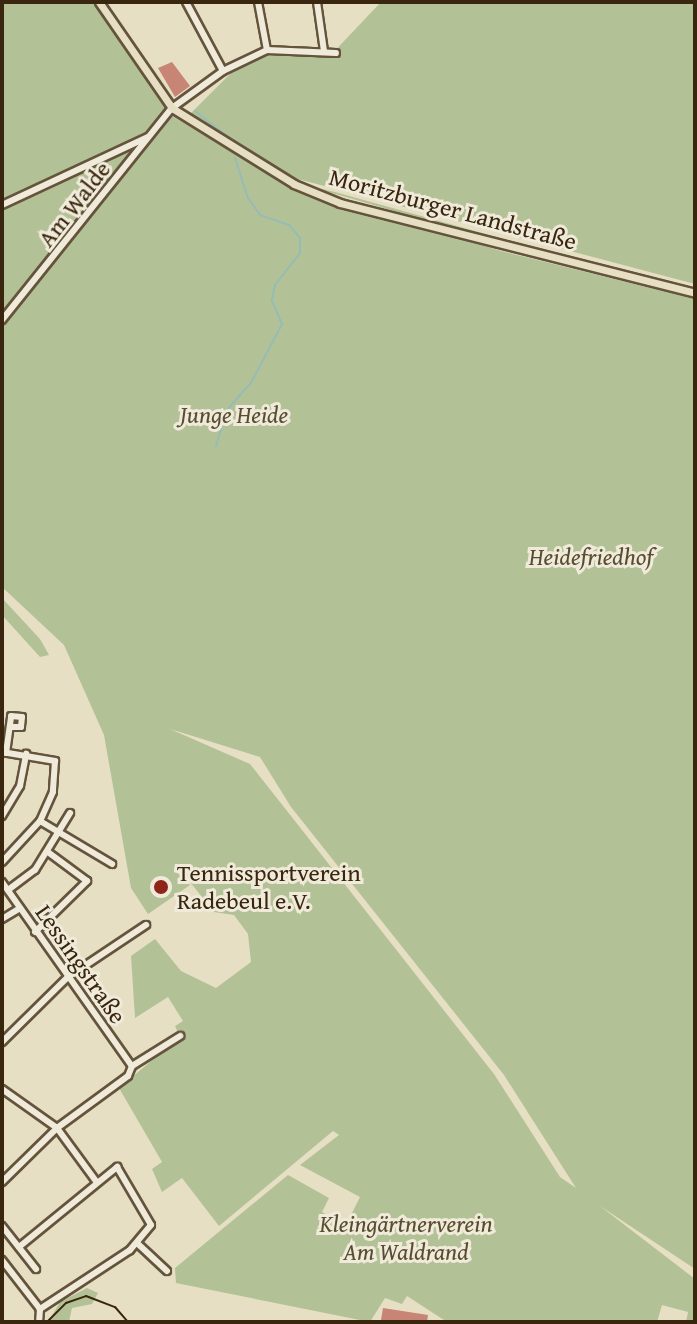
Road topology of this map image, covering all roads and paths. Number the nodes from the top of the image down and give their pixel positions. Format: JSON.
{"nodes":[{"id":1,"x":99,"y":2,"type":"edge"},
{"id":2,"x":186,"y":2,"type":"edge"},
{"id":3,"x":258,"y":2,"type":"edge"},
{"id":4,"x":317,"y":2,"type":"edge"},
{"id":5,"x":267,"y":50,"type":"junction"},
{"id":6,"x":324,"y":51,"type":"junction"},
{"id":7,"x":336,"y":53,"type":"dead end"},
{"id":8,"x":223,"y":71,"type":"junction"},
{"id":9,"x":172,"y":108,"type":"junction"},
{"id":10,"x":148,"y":137,"type":"junction"},
{"id":11,"x":2,"y":205,"type":"edge"},
{"id":12,"x":695,"y":293,"type":"edge"},
{"id":13,"x":2,"y":320,"type":"edge"},
{"id":14,"x":10,"y":727,"type":"dead end"},
{"id":15,"x":4,"y":752,"type":"edge"},
{"id":16,"x":26,"y":754,"type":"junction"},
{"id":17,"x":70,"y":813,"type":"dead end"},
{"id":18,"x":2,"y":816,"type":"edge"},
{"id":19,"x":40,"y":821,"type":"junction"},
{"id":20,"x":60,"y":833,"type":"junction"},
{"id":21,"x":48,"y":852,"type":"junction"},
{"id":22,"x":2,"y":862,"type":"edge"},
{"id":23,"x":112,"y":864,"type":"dead end"},
{"id":24,"x":2,"y":882,"type":"edge"},
{"id":25,"x":8,"y":890,"type":"junction"},
{"id":26,"x":20,"y":908,"type":"junction"},
{"id":27,"x":2,"y":919,"type":"edge"},
{"id":28,"x":146,"y":925,"type":"dead end"},
{"id":29,"x":35,"y":932,"type":"junction"},
{"id":30,"x":68,"y":977,"type":"junction"},
{"id":31,"x":180,"y":1036,"type":"dead end"},
{"id":32,"x":2,"y":1042,"type":"edge"},
{"id":33,"x":132,"y":1066,"type":"junction"},
{"id":34,"x":2,"y":1089,"type":"edge"},
{"id":35,"x":57,"y":1128,"type":"junction"},
{"id":36,"x":96,"y":1181,"type":"junction"},
{"id":37,"x":2,"y":1182,"type":"edge"},
{"id":38,"x":2,"y":1226,"type":"edge"},
{"id":39,"x":137,"y":1243,"type":"junction"},
{"id":40,"x":19,"y":1247,"type":"junction"},
{"id":41,"x":2,"y":1260,"type":"edge"},
{"id":42,"x":36,"y":1269,"type":"dead end"},
{"id":43,"x":167,"y":1271,"type":"dead end"},
{"id":44,"x":40,"y":1309,"type":"junction"},
{"id":45,"x":39,"y":1322,"type":"edge"}],
"edges":[{"from":1,"to":9,"type":"main road"},
{"from":2,"to":8,"type":"street"},
{"from":3,"to":5,"type":"street"},
{"from":4,"to":6,"type":"street"},
{"from":5,"to":6,"type":"street"},
{"from":5,"to":8,"type":"street","name":"Am Walde"},
{"from":6,"to":7,"type":"street"},
{"from":8,"to":9,"type":"street","name":"Am Walde"},
{"from":9,"to":10,"type":"street","name":"Am Walde"},
{"from":9,"to":12,"type":"main road","name":"Moritzburger Landstraße"},
{"from":10,"to":11,"type":"street"},
{"from":10,"to":13,"type":"street","name":"Am Walde"},
{"from":14,"to":15,"type":"street"},
{"from":15,"to":16,"type":"street"},
{"from":16,"to":18,"type":"street"},
{"from":16,"to":19,"type":"street"},
{"from":17,"to":20,"type":"street"},
{"from":19,"to":20,"type":"street"},
{"from":19,"to":22,"type":"street"},
{"from":20,"to":21,"type":"street"},
{"from":20,"to":23,"type":"street"},
{"from":21,"to":25,"type":"street"},
{"from":21,"to":29,"type":"street"},
{"from":24,"to":25,"type":"street","name":"Lessingstraße"},
{"from":25,"to":26,"type":"street","name":"Lessingstraße"},
{"from":26,"to":27,"type":"street"},
{"from":26,"to":29,"type":"street","name":"Lessingstraße"},
{"from":28,"to":30,"type":"street"},
{"from":29,"to":30,"type":"street","name":"Lessingstraße"},
{"from":30,"to":32,"type":"street"},
{"from":30,"to":33,"type":"street","name":"Lessingstraße"},
{"from":31,"to":33,"type":"street"},
{"from":33,"to":35,"type":"street"},
{"from":34,"to":35,"type":"street"},
{"from":35,"to":36,"type":"street"},
{"from":35,"to":37,"type":"street"},
{"from":36,"to":39,"type":"street"},
{"from":36,"to":40,"type":"street"},
{"from":38,"to":40,"type":"street"},
{"from":39,"to":43,"type":"street"},
{"from":39,"to":44,"type":"street"},
{"from":40,"to":42,"type":"street"},
{"from":41,"to":44,"type":"street"},
{"from":44,"to":45,"type":"street"}]}
